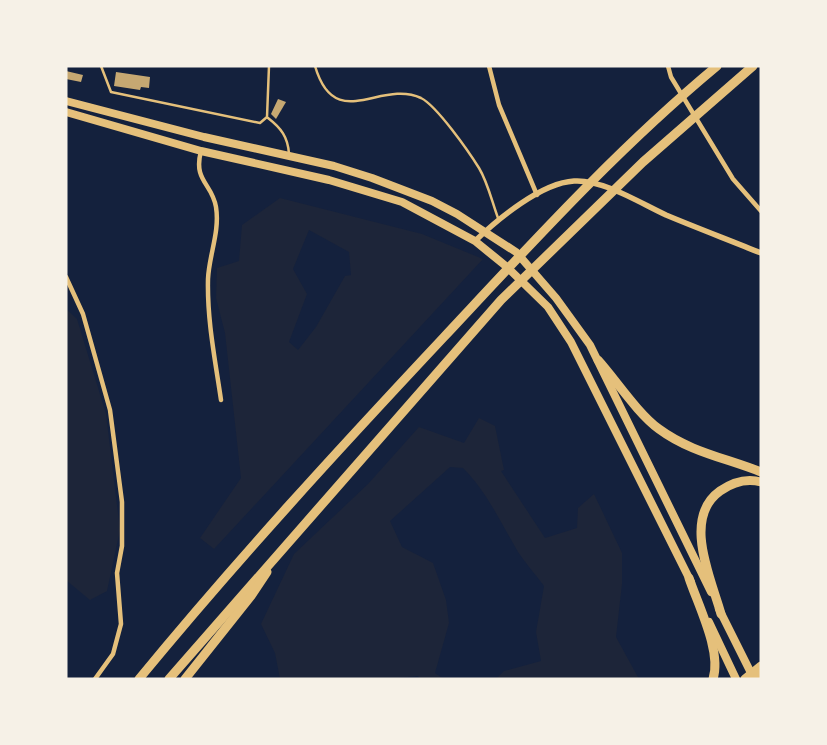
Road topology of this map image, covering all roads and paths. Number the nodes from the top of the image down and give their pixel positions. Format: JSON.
{"nodes":[{"id":1,"x":101,"y":66,"type":"edge"},
{"id":2,"x":269,"y":66,"type":"edge"},
{"id":3,"x":315,"y":66,"type":"edge"},
{"id":4,"x":489,"y":66,"type":"edge"},
{"id":5,"x":668,"y":66,"type":"edge"},
{"id":6,"x":754,"y":66,"type":"edge"},
{"id":7,"x":715,"y":67,"type":"edge"},
{"id":8,"x":66,"y":101,"type":"edge"},
{"id":9,"x":66,"y":112,"type":"edge"},
{"id":10,"x":267,"y":117,"type":"junction"},
{"id":11,"x":201,"y":151,"type":"junction"},
{"id":12,"x":292,"y":157,"type":"junction"},
{"id":13,"x":537,"y":195,"type":"junction"},
{"id":14,"x":761,"y":211,"type":"edge"},
{"id":15,"x":498,"y":218,"type":"junction"},
{"id":16,"x":485,"y":232,"type":"junction"},
{"id":17,"x":475,"y":241,"type":"junction"},
{"id":18,"x":761,"y":252,"type":"edge"},
{"id":19,"x":66,"y":277,"type":"edge"},
{"id":20,"x":598,"y":360,"type":"junction"},
{"id":21,"x":221,"y":400,"type":"dead end"},
{"id":22,"x":761,"y":472,"type":"edge"},
{"id":23,"x":761,"y":482,"type":"edge"},
{"id":24,"x":287,"y":541,"type":"junction"},
{"id":25,"x":689,"y":578,"type":"junction"},
{"id":26,"x":722,"y":614,"type":"junction"},
{"id":27,"x":761,"y":666,"type":"edge"},
{"id":28,"x":761,"y":675,"type":"edge"},
{"id":29,"x":95,"y":679,"type":"edge"},
{"id":30,"x":139,"y":679,"type":"edge"},
{"id":31,"x":169,"y":679,"type":"edge"},
{"id":32,"x":185,"y":679,"type":"edge"},
{"id":33,"x":713,"y":679,"type":"edge"},
{"id":34,"x":736,"y":679,"type":"edge"},
{"id":35,"x":745,"y":679,"type":"edge"},
{"id":36,"x":755,"y":679,"type":"edge"}],
"edges":[{"from":1,"to":10,"type":"lane"},
{"from":2,"to":10,"type":"lane"},
{"from":3,"to":15,"type":"lane"},
{"from":4,"to":13,"type":"street"},
{"from":5,"to":14,"type":"street"},
{"from":6,"to":24,"type":"highway"},
{"from":7,"to":30,"type":"highway"},
{"from":8,"to":12,"type":"main road"},
{"from":9,"to":11,"type":"main road"},
{"from":10,"to":12,"type":"lane"},
{"from":11,"to":17,"type":"main road"},
{"from":11,"to":21,"type":"street"},
{"from":12,"to":16,"type":"main road"},
{"from":13,"to":15,"type":"street"},
{"from":13,"to":18,"type":"street"},
{"from":15,"to":16,"type":"street"},
{"from":16,"to":17,"type":"street"},
{"from":16,"to":20,"type":"main road"},
{"from":17,"to":25,"type":"main road"},
{"from":19,"to":29,"type":"street"},
{"from":20,"to":22,"type":"highway"},
{"from":20,"to":26,"type":"main road"},
{"from":23,"to":26,"type":"highway"},
{"from":24,"to":31,"type":"highway"},
{"from":24,"to":32,"type":"highway"},
{"from":25,"to":33,"type":"highway"},
{"from":25,"to":34,"type":"main road"},
{"from":26,"to":36,"type":"main road"},
{"from":27,"to":35,"type":"highway"},
{"from":28,"to":36,"type":"highway"}]}
